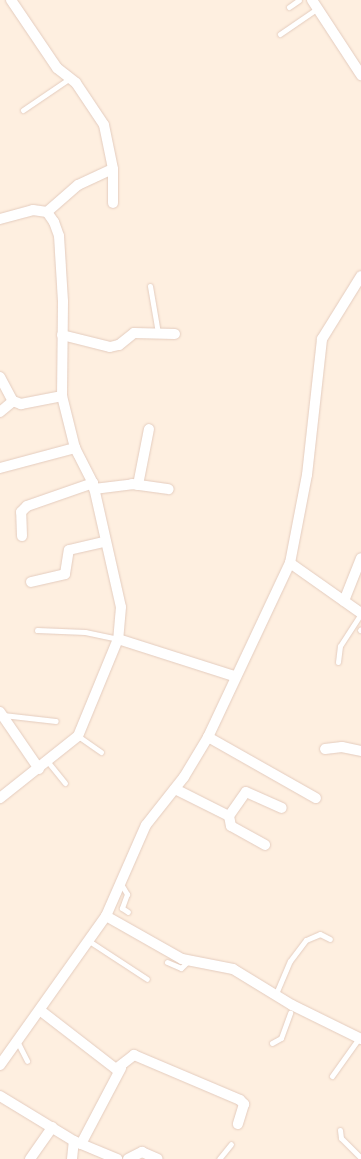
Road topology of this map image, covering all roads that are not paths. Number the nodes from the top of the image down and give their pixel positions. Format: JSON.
{"nodes":[{"id":1,"x":11,"y":0,"type":"edge"},
{"id":2,"x":299,"y":0,"type":"edge"},
{"id":3,"x":315,"y":4,"type":"edge"},
{"id":4,"x":289,"y":7,"type":"dead end"},
{"id":5,"x":280,"y":34,"type":"dead end"},
{"id":6,"x":361,"y":75,"type":"edge"},
{"id":7,"x":70,"y":78,"type":"junction"},
{"id":8,"x":23,"y":110,"type":"dead end"},
{"id":9,"x":113,"y":169,"type":"junction"},
{"id":10,"x":113,"y":203,"type":"dead end"},
{"id":11,"x":47,"y":212,"type":"junction"},
{"id":12,"x":0,"y":219,"type":"edge"},
{"id":13,"x":361,"y":276,"type":"edge"},
{"id":14,"x":150,"y":286,"type":"dead end"},
{"id":15,"x":158,"y":333,"type":"junction"},
{"id":16,"x":175,"y":334,"type":"dead end"},
{"id":17,"x":62,"y":335,"type":"junction"},
{"id":18,"x":0,"y":377,"type":"edge"},
{"id":19,"x":62,"y":396,"type":"junction"},
{"id":20,"x":13,"y":401,"type":"junction"},
{"id":21,"x":0,"y":412,"type":"edge"},
{"id":22,"x":149,"y":429,"type":"dead end"},
{"id":23,"x":75,"y":448,"type":"junction"},
{"id":24,"x":0,"y":468,"type":"edge"},
{"id":25,"x":138,"y":484,"type":"junction"},
{"id":26,"x":93,"y":486,"type":"junction"},
{"id":27,"x":168,"y":489,"type":"dead end"},
{"id":28,"x":22,"y":536,"type":"dead end"},
{"id":29,"x":104,"y":542,"type":"junction"},
{"id":30,"x":361,"y":558,"type":"edge"},
{"id":31,"x":290,"y":563,"type":"junction"},
{"id":32,"x":31,"y":582,"type":"dead end"},
{"id":33,"x":344,"y":601,"type":"junction"},
{"id":34,"x":361,"y":613,"type":"edge"},
{"id":35,"x":37,"y":630,"type":"dead end"},
{"id":36,"x":118,"y":639,"type":"junction"},
{"id":37,"x":338,"y":662,"type":"dead end"},
{"id":38,"x":234,"y":676,"type":"junction"},
{"id":39,"x":2,"y":713,"type":"edge"},
{"id":40,"x":56,"y":721,"type":"dead end"},
{"id":41,"x":78,"y":736,"type":"junction"},
{"id":42,"x":208,"y":737,"type":"junction"},
{"id":43,"x":326,"y":749,"type":"dead end"},
{"id":44,"x":361,"y":751,"type":"edge"},
{"id":45,"x":101,"y":752,"type":"dead end"},
{"id":46,"x":48,"y":762,"type":"junction"},
{"id":47,"x":39,"y":768,"type":"junction"},
{"id":48,"x":65,"y":783,"type":"dead end"},
{"id":49,"x":175,"y":789,"type":"junction"},
{"id":50,"x":0,"y":798,"type":"edge"},
{"id":51,"x":316,"y":798,"type":"dead end"},
{"id":52,"x":282,"y":808,"type":"dead end"},
{"id":53,"x":229,"y":816,"type":"junction"},
{"id":54,"x":265,"y":845,"type":"dead end"},
{"id":55,"x":121,"y":884,"type":"junction"},
{"id":56,"x":128,"y":912,"type":"dead end"},
{"id":57,"x":106,"y":916,"type":"junction"},
{"id":58,"x":330,"y":939,"type":"dead end"},
{"id":59,"x":89,"y":941,"type":"junction"},
{"id":60,"x":188,"y":961,"type":"junction"},
{"id":61,"x":167,"y":962,"type":"dead end"},
{"id":62,"x":147,"y":979,"type":"dead end"},
{"id":63,"x":275,"y":996,"type":"junction"},
{"id":64,"x":291,"y":1009,"type":"junction"},
{"id":65,"x":41,"y":1011,"type":"junction"},
{"id":66,"x":360,"y":1039,"type":"edge"},
{"id":67,"x":18,"y":1043,"type":"junction"},
{"id":68,"x":272,"y":1043,"type":"dead end"},
{"id":69,"x":27,"y":1061,"type":"dead end"},
{"id":70,"x":0,"y":1065,"type":"edge"},
{"id":71,"x":121,"y":1068,"type":"junction"},
{"id":72,"x":332,"y":1076,"type":"dead end"},
{"id":73,"x":0,"y":1096,"type":"edge"},
{"id":74,"x":238,"y":1124,"type":"dead end"},
{"id":75,"x":52,"y":1128,"type":"junction"},
{"id":76,"x":340,"y":1130,"type":"dead end"},
{"id":77,"x":77,"y":1142,"type":"junction"},
{"id":78,"x":231,"y":1144,"type":"dead end"},
{"id":79,"x":361,"y":1158,"type":"edge"},
{"id":80,"x":30,"y":1159,"type":"edge"},
{"id":81,"x":72,"y":1159,"type":"edge"},
{"id":82,"x":116,"y":1159,"type":"edge"},
{"id":83,"x":128,"y":1159,"type":"edge"},
{"id":84,"x":158,"y":1159,"type":"edge"},
{"id":85,"x":219,"y":1159,"type":"edge"}],
"edges":[{"from":1,"to":7,"type":"street"},
{"from":2,"to":4,"type":"lane"},
{"from":3,"to":5,"type":"lane"},
{"from":3,"to":6,"type":"street"},
{"from":7,"to":8,"type":"lane"},
{"from":7,"to":9,"type":"street"},
{"from":9,"to":10,"type":"street"},
{"from":9,"to":11,"type":"street"},
{"from":11,"to":12,"type":"street"},
{"from":11,"to":17,"type":"street"},
{"from":13,"to":31,"type":"street"},
{"from":14,"to":15,"type":"lane"},
{"from":15,"to":16,"type":"street"},
{"from":15,"to":17,"type":"street"},
{"from":17,"to":19,"type":"street"},
{"from":18,"to":20,"type":"street"},
{"from":19,"to":20,"type":"street"},
{"from":19,"to":23,"type":"street"},
{"from":20,"to":21,"type":"street"},
{"from":22,"to":25,"type":"street"},
{"from":23,"to":24,"type":"street"},
{"from":23,"to":26,"type":"street"},
{"from":25,"to":26,"type":"street"},
{"from":25,"to":27,"type":"street"},
{"from":26,"to":28,"type":"street"},
{"from":26,"to":29,"type":"street"},
{"from":29,"to":32,"type":"street"},
{"from":29,"to":36,"type":"street"},
{"from":30,"to":33,"type":"street"},
{"from":31,"to":33,"type":"street"},
{"from":31,"to":38,"type":"street"},
{"from":33,"to":34,"type":"street"},
{"from":34,"to":37,"type":"lane"},
{"from":35,"to":36,"type":"lane"},
{"from":36,"to":38,"type":"street"},
{"from":36,"to":41,"type":"street"},
{"from":38,"to":42,"type":"street"},
{"from":39,"to":40,"type":"lane"},
{"from":39,"to":47,"type":"street"},
{"from":41,"to":45,"type":"lane"},
{"from":41,"to":46,"type":"street"},
{"from":42,"to":49,"type":"street"},
{"from":42,"to":51,"type":"street"},
{"from":43,"to":44,"type":"street"},
{"from":46,"to":47,"type":"street"},
{"from":46,"to":48,"type":"lane"},
{"from":47,"to":50,"type":"street"},
{"from":49,"to":53,"type":"street"},
{"from":49,"to":55,"type":"street"},
{"from":52,"to":53,"type":"street"},
{"from":53,"to":54,"type":"street"},
{"from":55,"to":56,"type":"lane"},
{"from":55,"to":57,"type":"street"},
{"from":57,"to":59,"type":"street"},
{"from":57,"to":60,"type":"street"},
{"from":58,"to":63,"type":"lane"},
{"from":59,"to":62,"type":"lane"},
{"from":59,"to":65,"type":"street"},
{"from":60,"to":61,"type":"lane"},
{"from":60,"to":63,"type":"street"},
{"from":63,"to":64,"type":"street"},
{"from":64,"to":66,"type":"street"},
{"from":64,"to":68,"type":"lane"},
{"from":65,"to":67,"type":"street"},
{"from":65,"to":71,"type":"street"},
{"from":66,"to":72,"type":"lane"},
{"from":67,"to":69,"type":"lane"},
{"from":67,"to":70,"type":"street"},
{"from":71,"to":74,"type":"street"},
{"from":71,"to":77,"type":"street"},
{"from":73,"to":75,"type":"street"},
{"from":75,"to":77,"type":"street"},
{"from":75,"to":80,"type":"street"},
{"from":76,"to":79,"type":"lane"},
{"from":77,"to":81,"type":"street"},
{"from":77,"to":82,"type":"street"},
{"from":78,"to":85,"type":"lane"},
{"from":83,"to":84,"type":"street"}]}
